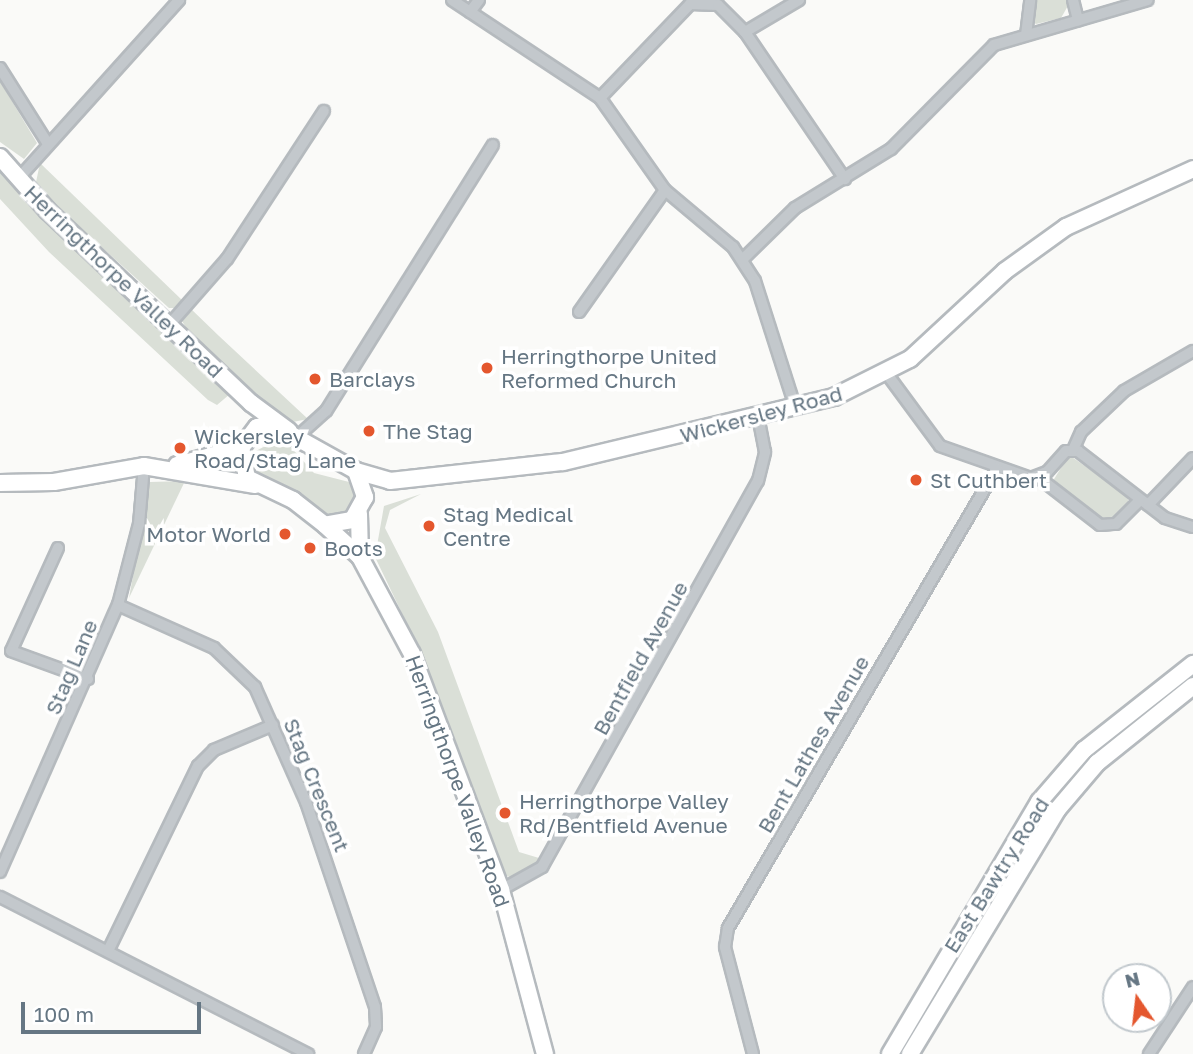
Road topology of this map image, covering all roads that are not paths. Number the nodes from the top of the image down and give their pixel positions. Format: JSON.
{"nodes":[{"id":1,"x":179,"y":0,"type":"edge"},
{"id":2,"x":452,"y":0,"type":"edge"},
{"id":3,"x":479,"y":0,"type":"edge"},
{"id":4,"x":799,"y":0,"type":"edge"},
{"id":5,"x":1030,"y":0,"type":"edge"},
{"id":6,"x":1073,"y":0,"type":"edge"},
{"id":7,"x":1148,"y":0,"type":"edge"},
{"id":8,"x":470,"y":12,"type":"junction"},
{"id":9,"x":1078,"y":20,"type":"junction"},
{"id":10,"x":746,"y":32,"type":"junction"},
{"id":11,"x":1026,"y":34,"type":"junction"},
{"id":12,"x":0,"y":68,"type":"edge"},
{"id":13,"x":600,"y":98,"type":"junction"},
{"id":14,"x":324,"y":111,"type":"dead end"},
{"id":15,"x":48,"y":145,"type":"junction"},
{"id":16,"x":493,"y":145,"type":"dead end"},
{"id":17,"x":0,"y":157,"type":"edge"},
{"id":18,"x":1193,"y":169,"type":"edge"},
{"id":19,"x":845,"y":178,"type":"junction"},
{"id":20,"x":18,"y":179,"type":"junction"},
{"id":21,"x":666,"y":190,"type":"junction"},
{"id":22,"x":743,"y":260,"type":"junction"},
{"id":23,"x":579,"y":312,"type":"dead end"},
{"id":24,"x":170,"y":324,"type":"junction"},
{"id":25,"x":1193,"y":351,"type":"edge"},
{"id":26,"x":887,"y":374,"type":"junction"},
{"id":27,"x":251,"y":403,"type":"junction"},
{"id":28,"x":795,"y":406,"type":"junction"},
{"id":29,"x":758,"y":416,"type":"junction"},
{"id":30,"x":293,"y":434,"type":"junction"},
{"id":31,"x":244,"y":442,"type":"junction"},
{"id":32,"x":1073,"y":450,"type":"junction"},
{"id":33,"x":1193,"y":458,"type":"edge"},
{"id":34,"x":144,"y":467,"type":"junction"},
{"id":35,"x":167,"y":467,"type":"junction"},
{"id":36,"x":997,"y":468,"type":"junction"},
{"id":37,"x":356,"y":471,"type":"junction"},
{"id":38,"x":1038,"y":477,"type":"junction"},
{"id":39,"x":390,"y":481,"type":"junction"},
{"id":40,"x":0,"y":483,"type":"edge"},
{"id":41,"x":255,"y":485,"type":"junction"},
{"id":42,"x":1144,"y":502,"type":"junction"},
{"id":43,"x":361,"y":511,"type":"junction"},
{"id":44,"x":325,"y":525,"type":"junction"},
{"id":45,"x":1193,"y":527,"type":"edge"},
{"id":46,"x":58,"y":548,"type":"dead end"},
{"id":47,"x":360,"y":557,"type":"junction"},
{"id":48,"x":118,"y":604,"type":"junction"},
{"id":49,"x":1193,"y":664,"type":"edge"},
{"id":50,"x":88,"y":679,"type":"junction"},
{"id":51,"x":1193,"y":686,"type":"edge"},
{"id":52,"x":273,"y":725,"type":"junction"},
{"id":53,"x":0,"y":872,"type":"edge"},
{"id":54,"x":500,"y":890,"type":"junction"},
{"id":55,"x":0,"y":897,"type":"edge"},
{"id":56,"x":108,"y":951,"type":"junction"},
{"id":57,"x":1193,"y":987,"type":"edge"},
{"id":58,"x":308,"y":1054,"type":"edge"},
{"id":59,"x":364,"y":1054,"type":"edge"},
{"id":60,"x":545,"y":1054,"type":"edge"},
{"id":61,"x":752,"y":1054,"type":"edge"},
{"id":62,"x":890,"y":1054,"type":"edge"},
{"id":63,"x":910,"y":1054,"type":"edge"},
{"id":64,"x":1149,"y":1054,"type":"edge"}],
"edges":[{"from":1,"to":15,"type":"street"},
{"from":2,"to":8,"type":"street"},
{"from":3,"to":8,"type":"street"},
{"from":4,"to":10,"type":"street"},
{"from":5,"to":11,"type":"street"},
{"from":6,"to":9,"type":"street"},
{"from":7,"to":9,"type":"street"},
{"from":8,"to":13,"type":"street"},
{"from":9,"to":11,"type":"street"},
{"from":10,"to":13,"type":"street"},
{"from":10,"to":19,"type":"street"},
{"from":11,"to":19,"type":"street"},
{"from":12,"to":15,"type":"street"},
{"from":13,"to":21,"type":"street"},
{"from":14,"to":24,"type":"street"},
{"from":15,"to":20,"type":"street"},
{"from":16,"to":30,"type":"street"},
{"from":17,"to":20,"type":"main road","name":"Herringthorpe Valley Road"},
{"from":18,"to":26,"type":"main road","name":"Wickersley Road"},
{"from":19,"to":22,"type":"street"},
{"from":20,"to":24,"type":"main road","name":"Herringthorpe Valley Road"},
{"from":21,"to":22,"type":"street"},
{"from":21,"to":23,"type":"street"},
{"from":22,"to":28,"type":"street"},
{"from":24,"to":27,"type":"main road","name":"Herringthorpe Valley Road"},
{"from":25,"to":32,"type":"street"},
{"from":26,"to":28,"type":"main road","name":"Wickersley Road"},
{"from":26,"to":36,"type":"street"},
{"from":27,"to":30,"type":"main road","name":"Herringthorpe Valley Road"},
{"from":27,"to":31,"type":"main road"},
{"from":28,"to":29,"type":"main road","name":"Wickersley Road"},
{"from":29,"to":39,"type":"main road","name":"Wickersley Road"},
{"from":29,"to":54,"type":"street","name":"Bentfield Avenue"},
{"from":30,"to":31,"type":"main road"},
{"from":30,"to":37,"type":"main road","name":"Herringthorpe Valley Road"},
{"from":31,"to":35,"type":"main road"},
{"from":31,"to":41,"type":"main road"},
{"from":32,"to":38,"type":"street"},
{"from":32,"to":42,"type":"street"},
{"from":33,"to":42,"type":"street"},
{"from":34,"to":35,"type":"main road"},
{"from":34,"to":40,"type":"main road"},
{"from":34,"to":48,"type":"street","name":"Stag Lane"},
{"from":35,"to":41,"type":"main road"},
{"from":36,"to":38,"type":"street"},
{"from":36,"to":61,"type":"street","name":"Bent Lathes Avenue"},
{"from":37,"to":39,"type":"main road","name":"Wickersley Road"},
{"from":37,"to":43,"type":"main road","name":"Herringthorpe Valley Road"},
{"from":38,"to":42,"type":"street"},
{"from":39,"to":43,"type":"main road"},
{"from":41,"to":44,"type":"main road","name":"Herringthorpe Valley Road"},
{"from":42,"to":45,"type":"street"},
{"from":43,"to":44,"type":"main road"},
{"from":43,"to":47,"type":"main road","name":"Herringthorpe Valley Road"},
{"from":44,"to":47,"type":"main road","name":"Herringthorpe Valley Road"},
{"from":46,"to":50,"type":"street"},
{"from":47,"to":54,"type":"main road","name":"Herringthorpe Valley Road"},
{"from":48,"to":50,"type":"street","name":"Stag Lane"},
{"from":48,"to":52,"type":"street","name":"Stag Crescent"},
{"from":49,"to":62,"type":"main road","name":"East Bawtry Road"},
{"from":50,"to":53,"type":"street","name":"Stag Lane"},
{"from":51,"to":63,"type":"main road","name":"East Bawtry Road"},
{"from":52,"to":56,"type":"street"},
{"from":52,"to":59,"type":"street","name":"Stag Crescent"},
{"from":54,"to":60,"type":"main road","name":"Herringthorpe Valley Road"},
{"from":55,"to":56,"type":"street"},
{"from":56,"to":58,"type":"street"},
{"from":57,"to":64,"type":"street"}]}
